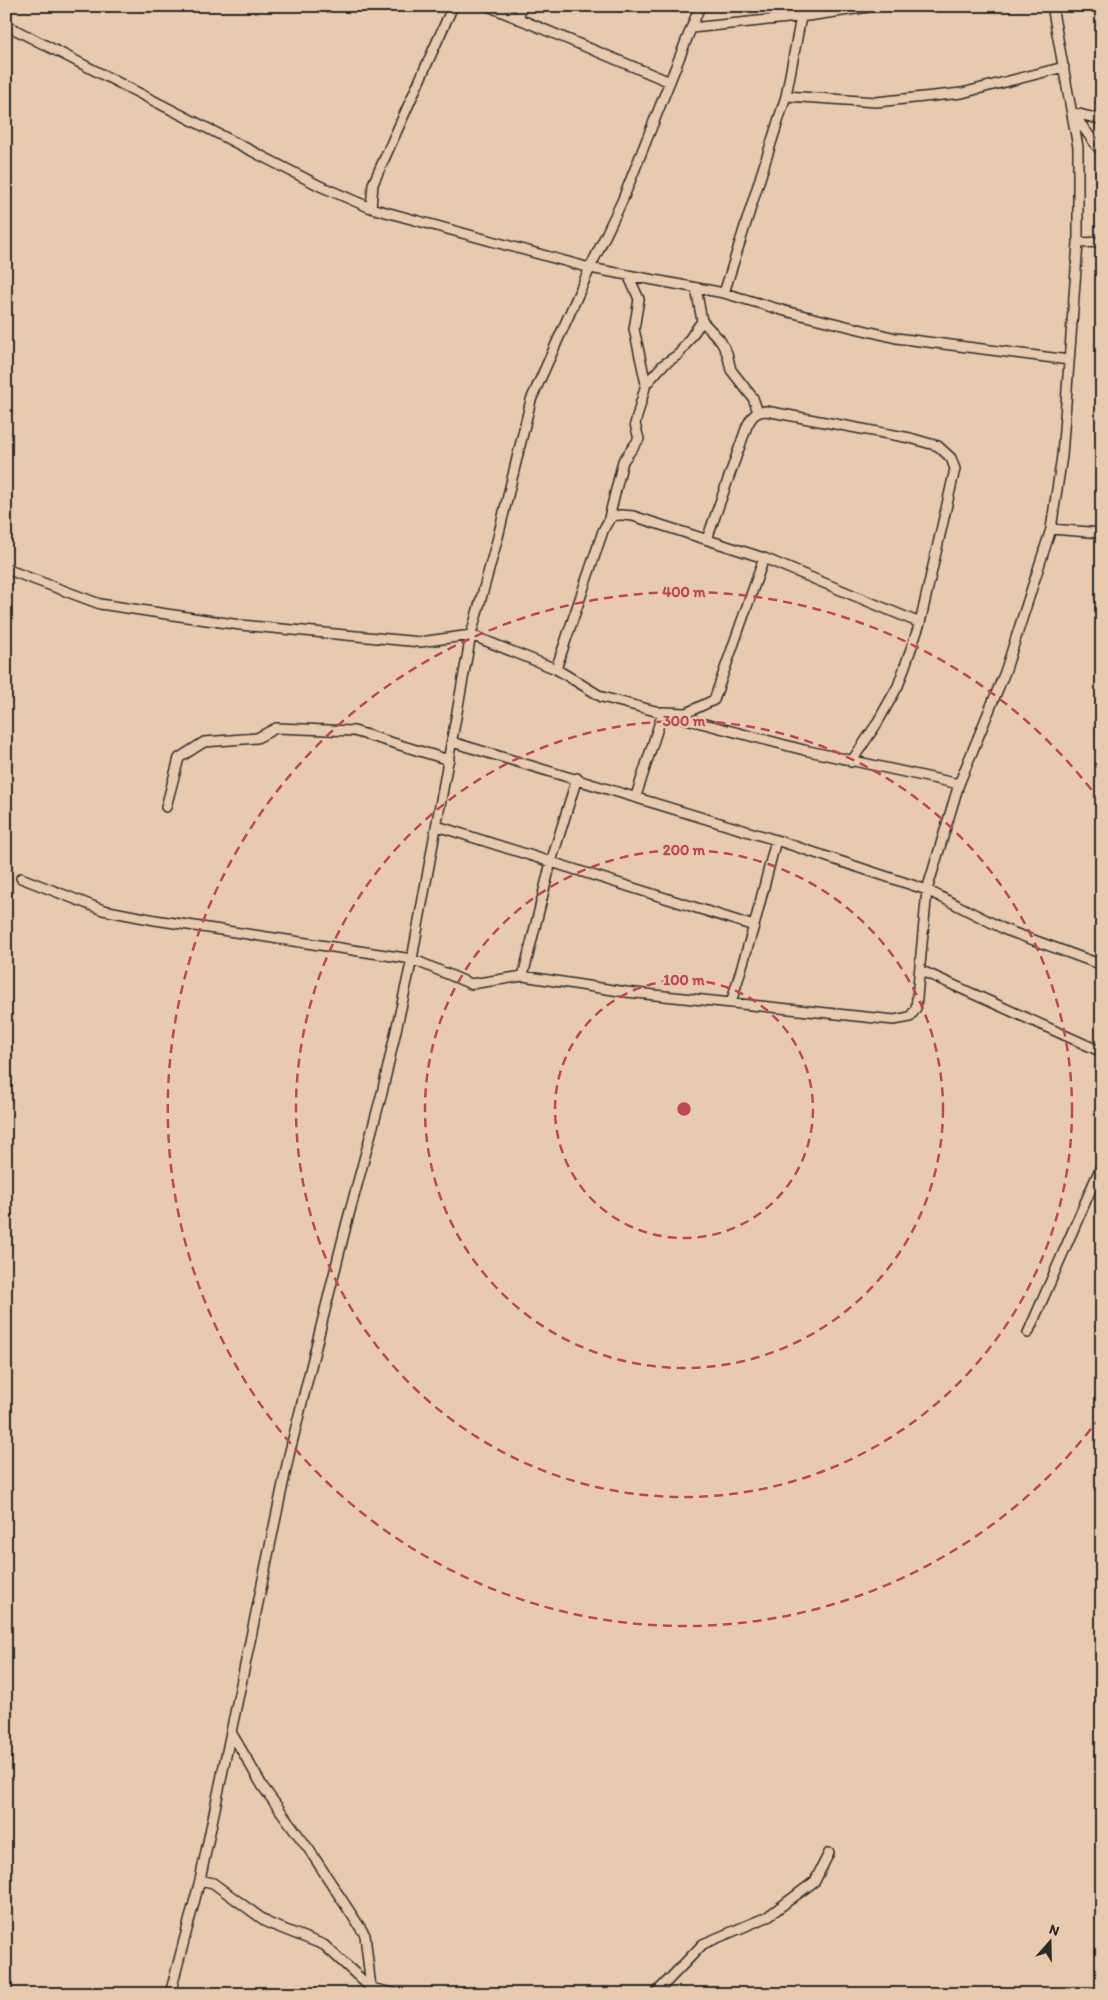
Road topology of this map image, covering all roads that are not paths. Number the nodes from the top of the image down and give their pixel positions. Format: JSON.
{"nodes":[{"id":1,"x":453,"y":6,"type":"edge"},
{"id":2,"x":488,"y":6,"type":"edge"},
{"id":3,"x":522,"y":6,"type":"edge"},
{"id":4,"x":700,"y":6,"type":"edge"},
{"id":5,"x":876,"y":6,"type":"edge"},
{"id":6,"x":1052,"y":6,"type":"edge"},
{"id":7,"x":801,"y":17,"type":"junction"},
{"id":8,"x":518,"y":19,"type":"junction"},
{"id":9,"x":6,"y":25,"type":"edge"},
{"id":10,"x":691,"y":28,"type":"junction"},
{"id":11,"x":1064,"y":67,"type":"junction"},
{"id":12,"x":670,"y":82,"type":"junction"},
{"id":13,"x":786,"y":96,"type":"junction"},
{"id":14,"x":1072,"y":112,"type":"junction"},
{"id":15,"x":1102,"y":120,"type":"edge"},
{"id":16,"x":1102,"y":153,"type":"edge"},
{"id":17,"x":371,"y":208,"type":"junction"},
{"id":18,"x":1102,"y":242,"type":"edge"},
{"id":19,"x":1078,"y":243,"type":"junction"},
{"id":20,"x":590,"y":268,"type":"junction"},
{"id":21,"x":628,"y":275,"type":"junction"},
{"id":22,"x":696,"y":288,"type":"junction"},
{"id":23,"x":724,"y":293,"type":"junction"},
{"id":24,"x":702,"y":321,"type":"junction"},
{"id":25,"x":1069,"y":360,"type":"junction"},
{"id":26,"x":646,"y":384,"type":"junction"},
{"id":27,"x":758,"y":412,"type":"junction"},
{"id":28,"x":609,"y":518,"type":"junction"},
{"id":29,"x":1051,"y":529,"type":"junction"},
{"id":30,"x":1102,"y":533,"type":"edge"},
{"id":31,"x":707,"y":540,"type":"junction"},
{"id":32,"x":764,"y":558,"type":"junction"},
{"id":33,"x":6,"y":570,"type":"edge"},
{"id":34,"x":920,"y":623,"type":"junction"},
{"id":35,"x":471,"y":635,"type":"junction"},
{"id":36,"x":556,"y":669,"type":"junction"},
{"id":37,"x":663,"y":712,"type":"junction"},
{"id":38,"x":452,"y":742,"type":"junction"},
{"id":39,"x":449,"y":760,"type":"junction"},
{"id":40,"x":851,"y":762,"type":"junction"},
{"id":41,"x":577,"y":778,"type":"junction"},
{"id":42,"x":959,"y":784,"type":"junction"},
{"id":43,"x":636,"y":796,"type":"junction"},
{"id":44,"x":166,"y":807,"type":"dead end"},
{"id":45,"x":437,"y":826,"type":"junction"},
{"id":46,"x":776,"y":840,"type":"junction"},
{"id":47,"x":552,"y":862,"type":"junction"},
{"id":48,"x":21,"y":878,"type":"dead end"},
{"id":49,"x":927,"y":890,"type":"junction"},
{"id":50,"x":754,"y":926,"type":"junction"},
{"id":51,"x":412,"y":959,"type":"junction"},
{"id":52,"x":1102,"y":965,"type":"edge"},
{"id":53,"x":920,"y":970,"type":"junction"},
{"id":54,"x":523,"y":976,"type":"junction"},
{"id":55,"x":731,"y":1003,"type":"junction"},
{"id":56,"x":1102,"y":1052,"type":"edge"},
{"id":57,"x":1102,"y":1164,"type":"edge"},
{"id":58,"x":1028,"y":1333,"type":"dead end"},
{"id":59,"x":231,"y":1732,"type":"junction"},
{"id":60,"x":829,"y":1853,"type":"dead end"},
{"id":61,"x":200,"y":1880,"type":"junction"},
{"id":62,"x":371,"y":1988,"type":"junction"},
{"id":63,"x":170,"y":1994,"type":"edge"},
{"id":64,"x":396,"y":1994,"type":"edge"},
{"id":65,"x":655,"y":1994,"type":"edge"}],
"edges":[{"from":1,"to":17,"type":"street"},
{"from":2,"to":8,"type":"street"},
{"from":3,"to":8,"type":"street"},
{"from":4,"to":10,"type":"street"},
{"from":5,"to":7,"type":"street"},
{"from":6,"to":11,"type":"street"},
{"from":7,"to":10,"type":"street"},
{"from":7,"to":13,"type":"street"},
{"from":8,"to":12,"type":"street"},
{"from":9,"to":17,"type":"street"},
{"from":10,"to":12,"type":"street"},
{"from":11,"to":13,"type":"street"},
{"from":11,"to":14,"type":"street"},
{"from":12,"to":20,"type":"street"},
{"from":13,"to":23,"type":"street"},
{"from":14,"to":15,"type":"street"},
{"from":14,"to":16,"type":"street"},
{"from":14,"to":19,"type":"street"},
{"from":17,"to":20,"type":"street"},
{"from":18,"to":19,"type":"street"},
{"from":19,"to":25,"type":"street"},
{"from":20,"to":21,"type":"street"},
{"from":20,"to":35,"type":"street"},
{"from":21,"to":22,"type":"street"},
{"from":21,"to":26,"type":"street"},
{"from":22,"to":23,"type":"street"},
{"from":22,"to":24,"type":"street"},
{"from":23,"to":25,"type":"street"},
{"from":24,"to":26,"type":"street"},
{"from":24,"to":27,"type":"street"},
{"from":25,"to":29,"type":"street"},
{"from":26,"to":28,"type":"street"},
{"from":27,"to":31,"type":"street"},
{"from":27,"to":34,"type":"street"},
{"from":28,"to":31,"type":"street"},
{"from":28,"to":36,"type":"street"},
{"from":29,"to":30,"type":"street"},
{"from":29,"to":42,"type":"street"},
{"from":31,"to":32,"type":"street"},
{"from":32,"to":34,"type":"street"},
{"from":32,"to":37,"type":"street"},
{"from":33,"to":35,"type":"street"},
{"from":34,"to":40,"type":"street"},
{"from":35,"to":36,"type":"street"},
{"from":35,"to":38,"type":"street"},
{"from":36,"to":37,"type":"street"},
{"from":37,"to":40,"type":"street"},
{"from":37,"to":43,"type":"street"},
{"from":38,"to":39,"type":"street"},
{"from":38,"to":41,"type":"street"},
{"from":39,"to":44,"type":"street"},
{"from":39,"to":45,"type":"street"},
{"from":40,"to":42,"type":"street"},
{"from":41,"to":43,"type":"street"},
{"from":41,"to":47,"type":"street"},
{"from":42,"to":49,"type":"street"},
{"from":43,"to":46,"type":"street"},
{"from":45,"to":47,"type":"street"},
{"from":45,"to":51,"type":"street"},
{"from":46,"to":49,"type":"street"},
{"from":46,"to":50,"type":"street"},
{"from":47,"to":50,"type":"street"},
{"from":47,"to":54,"type":"street"},
{"from":48,"to":51,"type":"street"},
{"from":49,"to":52,"type":"street"},
{"from":49,"to":53,"type":"street"},
{"from":50,"to":55,"type":"street"},
{"from":51,"to":54,"type":"street"},
{"from":51,"to":59,"type":"street"},
{"from":53,"to":55,"type":"street"},
{"from":53,"to":56,"type":"street"},
{"from":54,"to":55,"type":"street"},
{"from":57,"to":58,"type":"street"},
{"from":59,"to":61,"type":"street"},
{"from":59,"to":62,"type":"street"},
{"from":60,"to":65,"type":"street"},
{"from":61,"to":62,"type":"street"},
{"from":61,"to":63,"type":"street"},
{"from":62,"to":64,"type":"street"}]}
